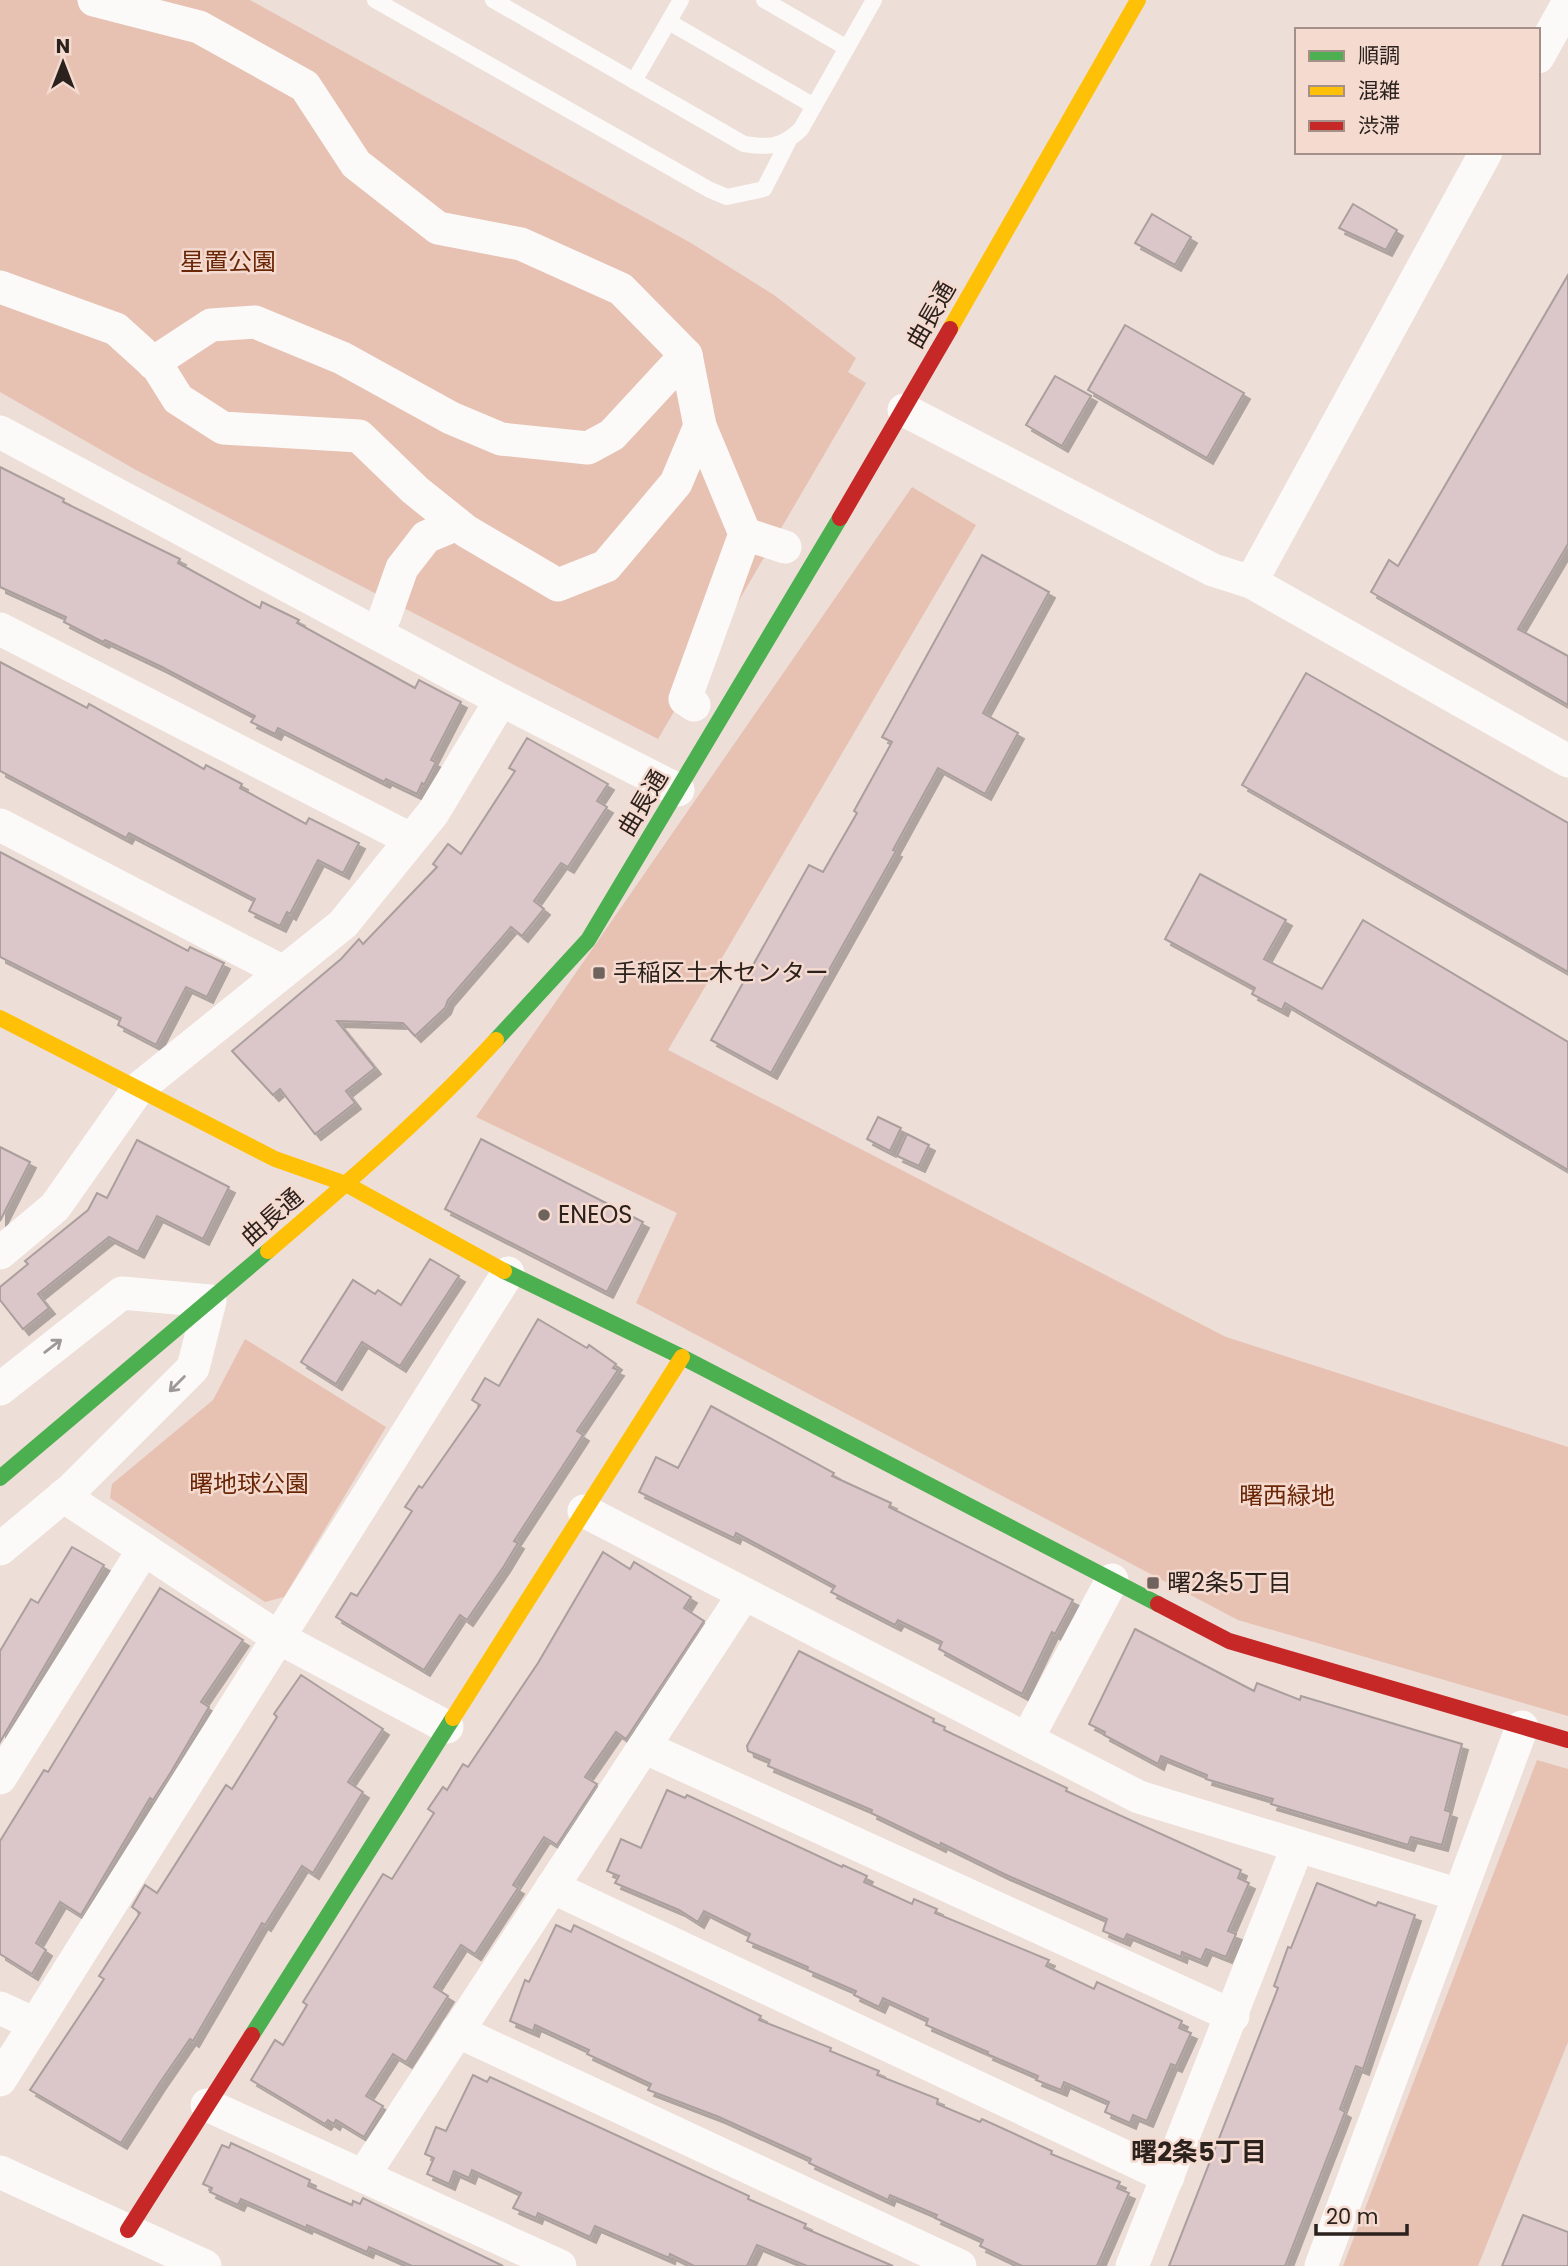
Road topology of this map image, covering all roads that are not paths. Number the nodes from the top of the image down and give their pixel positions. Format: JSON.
{"nodes":[{"id":1,"x":94,"y":0,"type":"edge"},
{"id":2,"x":375,"y":0,"type":"edge"},
{"id":3,"x":493,"y":0,"type":"edge"},
{"id":4,"x":681,"y":0,"type":"edge"},
{"id":5,"x":764,"y":0,"type":"edge"},
{"id":6,"x":874,"y":0,"type":"edge"},
{"id":7,"x":1138,"y":0,"type":"edge"},
{"id":8,"x":1568,"y":3,"type":"edge"},
{"id":9,"x":669,"y":22,"type":"junction"},
{"id":10,"x":847,"y":48,"type":"junction"},
{"id":11,"x":1540,"y":53,"type":"edge"},
{"id":12,"x":634,"y":81,"type":"junction"},
{"id":13,"x":814,"y":106,"type":"junction"},
{"id":14,"x":788,"y":142,"type":"junction"},
{"id":15,"x":1485,"y":154,"type":"edge"},
{"id":16,"x":0,"y":287,"type":"edge"},
{"id":17,"x":685,"y":355,"type":"junction"},
{"id":18,"x":153,"y":362,"type":"junction"},
{"id":19,"x":904,"y":410,"type":"junction"},
{"id":20,"x":700,"y":426,"type":"junction"},
{"id":21,"x":0,"y":432,"type":"edge"},
{"id":22,"x":457,"y":524,"type":"junction"},
{"id":23,"x":745,"y":534,"type":"junction"},
{"id":24,"x":785,"y":547,"type":"dead end"},
{"id":25,"x":1251,"y":582,"type":"junction"},
{"id":26,"x":385,"y":616,"type":"dead end"},
{"id":27,"x":0,"y":629,"type":"edge"},
{"id":28,"x":501,"y":700,"type":"junction"},
{"id":29,"x":694,"y":705,"type":"dead end"},
{"id":30,"x":1568,"y":761,"type":"edge"},
{"id":31,"x":678,"y":789,"type":"junction"},
{"id":32,"x":0,"y":825,"type":"edge"},
{"id":33,"x":410,"y":839,"type":"junction"},
{"id":34,"x":283,"y":972,"type":"junction"},
{"id":35,"x":0,"y":1018,"type":"edge"},
{"id":36,"x":138,"y":1089,"type":"junction"},
{"id":37,"x":346,"y":1184,"type":"junction"},
{"id":38,"x":4,"y":1245,"type":"edge"},
{"id":39,"x":508,"y":1273,"type":"junction"},
{"id":40,"x":210,"y":1301,"type":"junction"},
{"id":41,"x":682,"y":1357,"type":"junction"},
{"id":42,"x":0,"y":1389,"type":"edge"},
{"id":43,"x":0,"y":1478,"type":"edge"},
{"id":44,"x":63,"y":1496,"type":"junction"},
{"id":45,"x":584,"y":1511,"type":"junction"},
{"id":46,"x":0,"y":1549,"type":"edge"},
{"id":47,"x":144,"y":1549,"type":"junction"},
{"id":48,"x":1112,"y":1580,"type":"junction"},
{"id":49,"x":744,"y":1594,"type":"junction"},
{"id":50,"x":279,"y":1638,"type":"junction"},
{"id":51,"x":447,"y":1727,"type":"junction"},
{"id":52,"x":1521,"y":1727,"type":"junction"},
{"id":53,"x":1027,"y":1739,"type":"junction"},
{"id":54,"x":1568,"y":1740,"type":"edge"},
{"id":55,"x":644,"y":1747,"type":"junction"},
{"id":56,"x":0,"y":1778,"type":"edge"},
{"id":57,"x":1297,"y":1848,"type":"junction"},
{"id":58,"x":552,"y":1887,"type":"junction"},
{"id":59,"x":1459,"y":1895,"type":"junction"},
{"id":60,"x":0,"y":2008,"type":"edge"},
{"id":61,"x":1233,"y":2016,"type":"junction"},
{"id":62,"x":35,"y":2024,"type":"junction"},
{"id":63,"x":457,"y":2031,"type":"junction"},
{"id":64,"x":0,"y":2080,"type":"edge"},
{"id":65,"x":207,"y":2105,"type":"junction"},
{"id":66,"x":0,"y":2172,"type":"edge"},
{"id":67,"x":363,"y":2176,"type":"junction"},
{"id":68,"x":1168,"y":2178,"type":"junction"},
{"id":69,"x":128,"y":2230,"type":"junction"},
{"id":70,"x":205,"y":2266,"type":"edge"},
{"id":71,"x":560,"y":2266,"type":"edge"},
{"id":72,"x":960,"y":2266,"type":"edge"},
{"id":73,"x":1132,"y":2266,"type":"edge"},
{"id":74,"x":1321,"y":2266,"type":"edge"}],
"edges":[{"from":1,"to":17,"type":"street"},
{"from":2,"to":14,"type":"lane"},
{"from":3,"to":12,"type":"lane"},
{"from":4,"to":9,"type":"lane"},
{"from":5,"to":10,"type":"lane"},
{"from":6,"to":10,"type":"lane"},
{"from":7,"to":19,"type":"street","name":"曲長通"},
{"from":8,"to":11,"type":"street"},
{"from":9,"to":12,"type":"lane"},
{"from":9,"to":13,"type":"lane"},
{"from":10,"to":13,"type":"lane"},
{"from":12,"to":14,"type":"lane"},
{"from":13,"to":14,"type":"lane"},
{"from":15,"to":25,"type":"street"},
{"from":16,"to":18,"type":"street"},
{"from":17,"to":18,"type":"street"},
{"from":17,"to":20,"type":"street"},
{"from":18,"to":22,"type":"street"},
{"from":19,"to":25,"type":"street"},
{"from":19,"to":31,"type":"street","name":"曲長通"},
{"from":20,"to":22,"type":"street"},
{"from":20,"to":23,"type":"street"},
{"from":21,"to":28,"type":"street"},
{"from":22,"to":26,"type":"street"},
{"from":23,"to":24,"type":"street"},
{"from":23,"to":29,"type":"street"},
{"from":25,"to":30,"type":"street"},
{"from":27,"to":33,"type":"street"},
{"from":28,"to":31,"type":"street"},
{"from":28,"to":33,"type":"street"},
{"from":31,"to":37,"type":"street","name":"曲長通"},
{"from":32,"to":34,"type":"street"},
{"from":33,"to":34,"type":"street"},
{"from":34,"to":36,"type":"street"},
{"from":35,"to":36,"type":"street"},
{"from":36,"to":37,"type":"street"},
{"from":36,"to":38,"type":"street"},
{"from":37,"to":39,"type":"street"},
{"from":37,"to":40,"type":"street","name":"曲長通"},
{"from":39,"to":41,"type":"street"},
{"from":39,"to":50,"type":"street"},
{"from":42,"to":40,"type":"street","one_way":true},
{"from":40,"to":43,"type":"street","name":"曲長通"},
{"from":40,"to":44,"type":"street","one_way":true},
{"from":41,"to":45,"type":"street"},
{"from":41,"to":48,"type":"street"},
{"from":44,"to":46,"type":"street"},
{"from":44,"to":47,"type":"street"},
{"from":45,"to":49,"type":"street"},
{"from":45,"to":51,"type":"street"},
{"from":47,"to":50,"type":"street"},
{"from":47,"to":56,"type":"street"},
{"from":48,"to":52,"type":"street"},
{"from":48,"to":53,"type":"street"},
{"from":49,"to":53,"type":"street"},
{"from":49,"to":55,"type":"street"},
{"from":50,"to":51,"type":"street"},
{"from":50,"to":62,"type":"street"},
{"from":51,"to":65,"type":"street"},
{"from":52,"to":54,"type":"street"},
{"from":52,"to":59,"type":"street"},
{"from":53,"to":57,"type":"street"},
{"from":55,"to":58,"type":"street"},
{"from":55,"to":61,"type":"street"},
{"from":57,"to":59,"type":"street"},
{"from":57,"to":61,"type":"street"},
{"from":58,"to":63,"type":"street"},
{"from":58,"to":68,"type":"street"},
{"from":59,"to":74,"type":"street"},
{"from":60,"to":62,"type":"street"},
{"from":61,"to":68,"type":"street"},
{"from":62,"to":64,"type":"street"},
{"from":63,"to":67,"type":"street"},
{"from":63,"to":72,"type":"street"},
{"from":65,"to":67,"type":"street"},
{"from":65,"to":69,"type":"street"},
{"from":66,"to":69,"type":"street"},
{"from":67,"to":71,"type":"street"},
{"from":68,"to":73,"type":"street"},
{"from":69,"to":70,"type":"street"}]}
